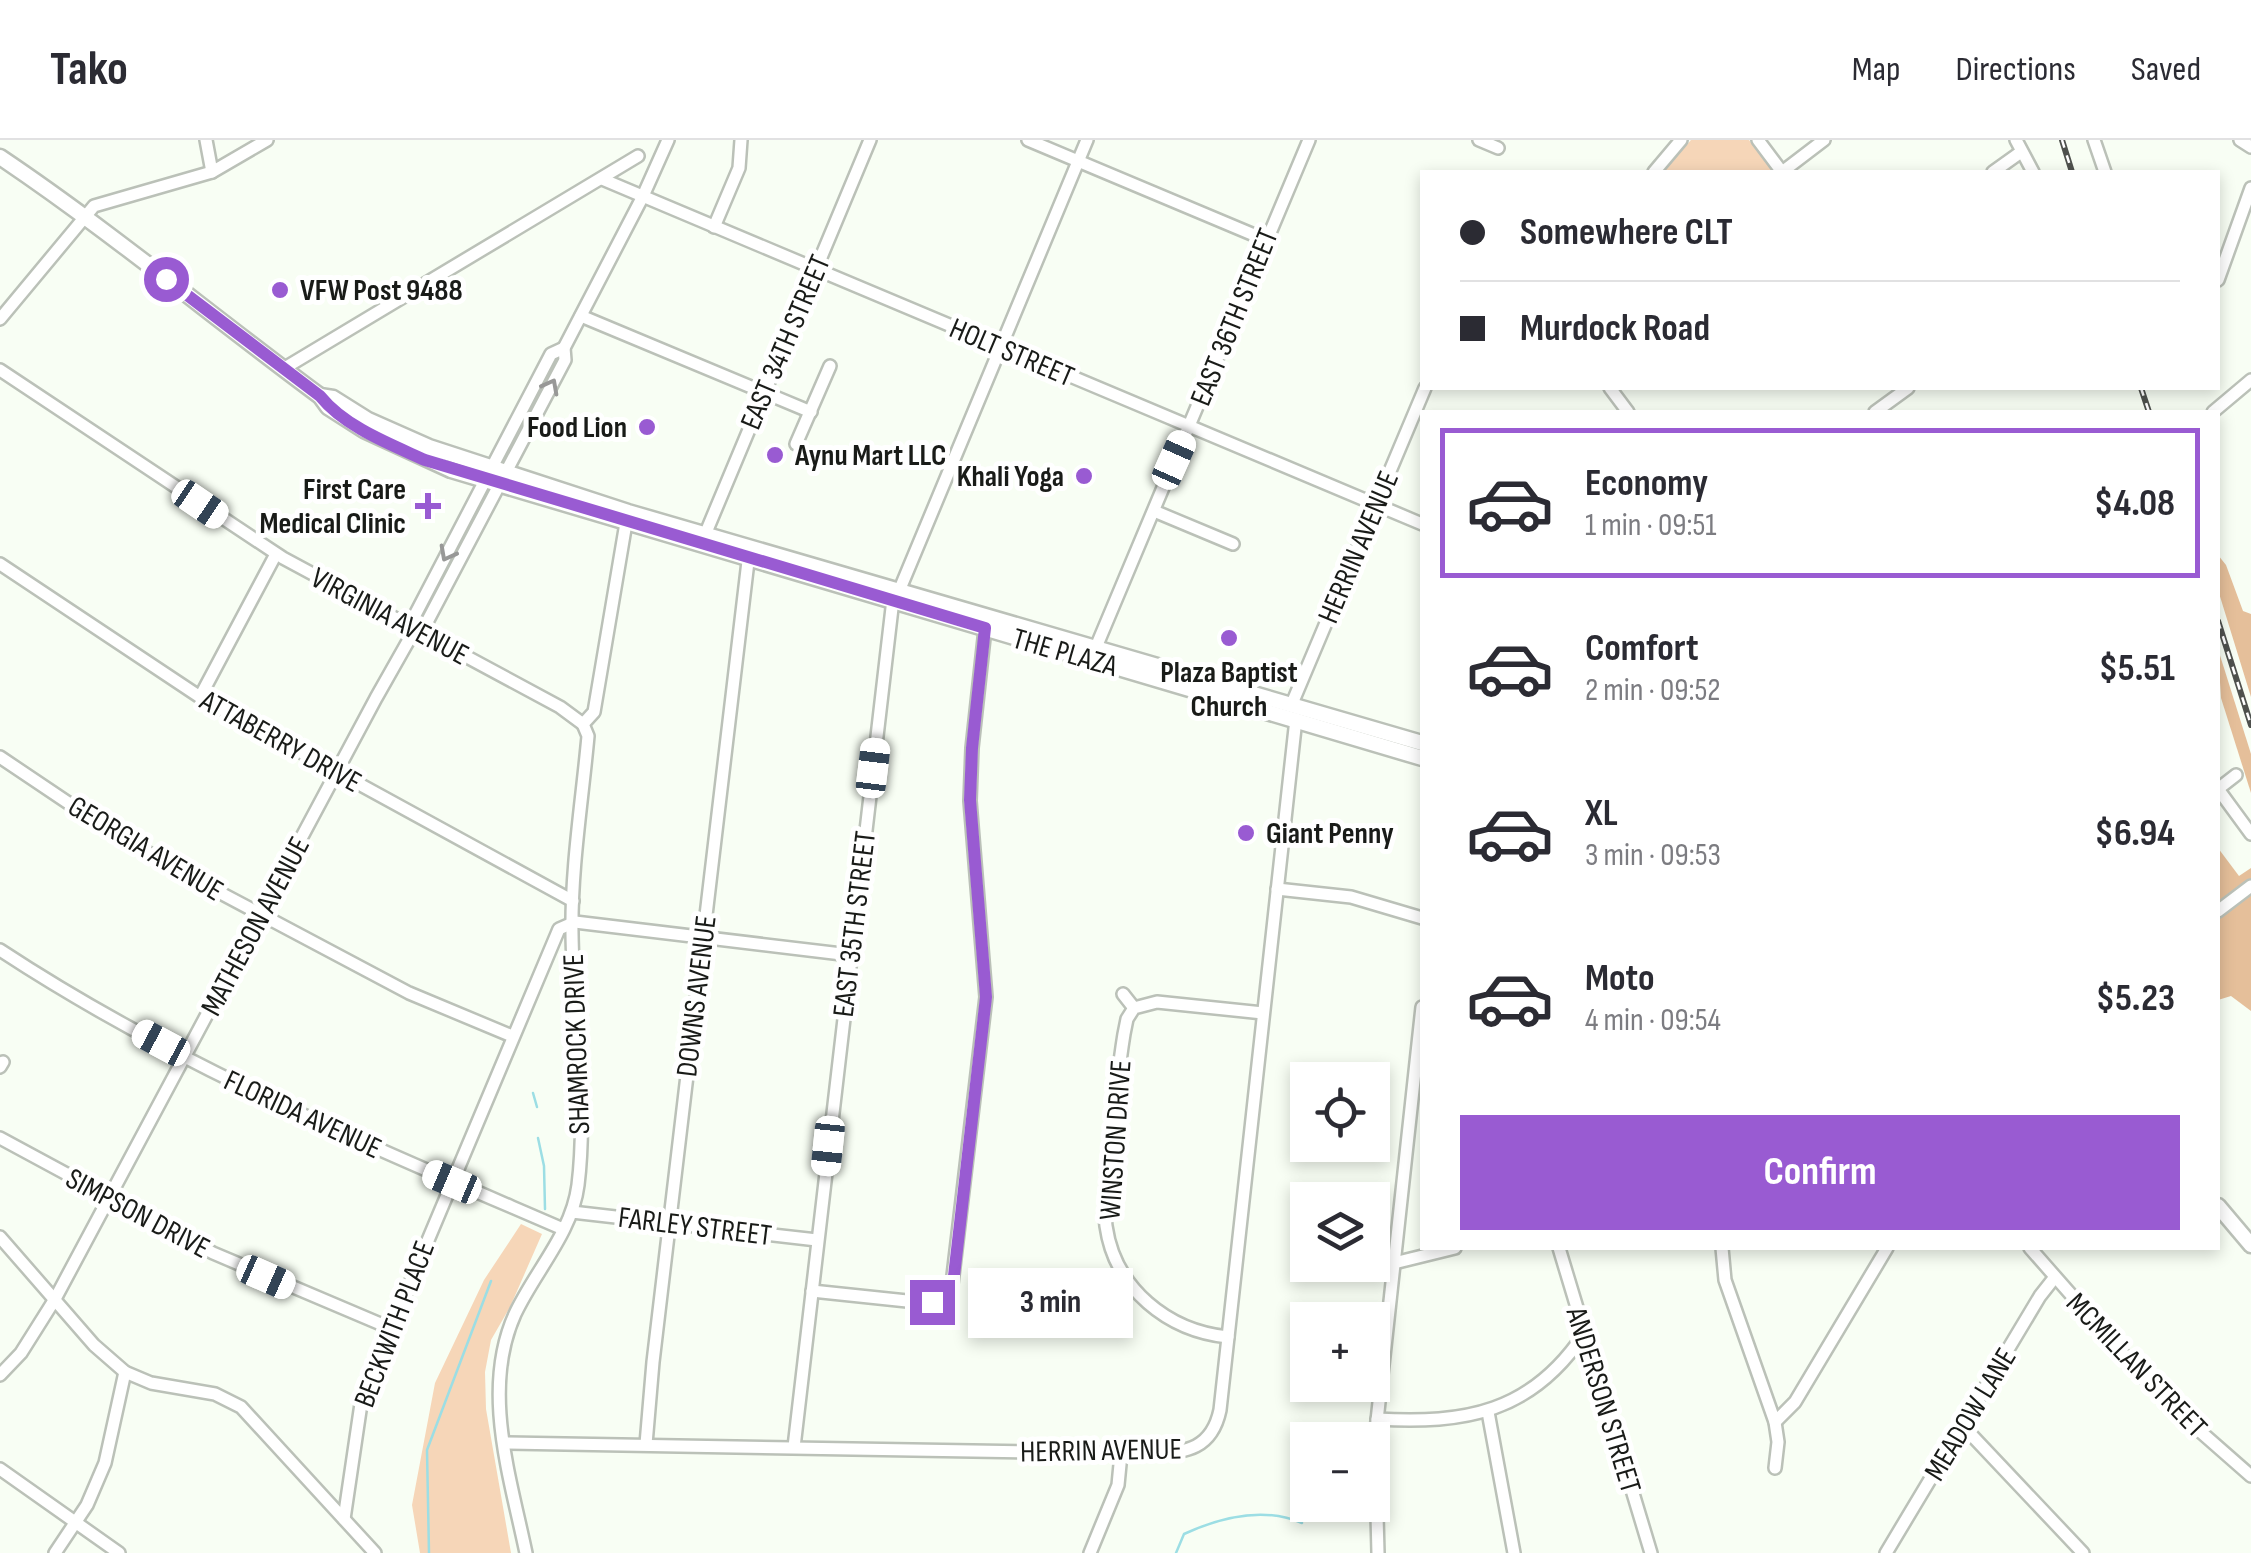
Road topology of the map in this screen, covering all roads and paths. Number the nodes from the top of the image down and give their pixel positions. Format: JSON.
{"nodes":[{"id":1,"x":206,"y":140,"type":"edge"},
{"id":2,"x":267,"y":140,"type":"edge"},
{"id":3,"x":668,"y":140,"type":"edge"},
{"id":4,"x":741,"y":140,"type":"edge"},
{"id":5,"x":870,"y":140,"type":"edge"},
{"id":6,"x":1028,"y":140,"type":"edge"},
{"id":7,"x":1088,"y":140,"type":"edge"},
{"id":8,"x":1309,"y":140,"type":"edge"},
{"id":9,"x":1480,"y":140,"type":"edge"},
{"id":10,"x":1682,"y":140,"type":"edge"},
{"id":11,"x":1758,"y":140,"type":"edge"},
{"id":12,"x":1824,"y":140,"type":"edge"},
{"id":13,"x":2094,"y":140,"type":"edge"},
{"id":14,"x":2240,"y":140,"type":"edge"},
{"id":15,"x":2018,"y":146,"type":"edge"},
{"id":16,"x":2251,"y":147,"type":"edge"},
{"id":17,"x":1498,"y":148,"type":"dead end"},
{"id":18,"x":638,"y":156,"type":"dead end"},
{"id":19,"x":0,"y":157,"type":"edge"},
{"id":20,"x":1078,"y":161,"type":"junction"},
{"id":21,"x":1656,"y":170,"type":"edge"},
{"id":22,"x":1780,"y":170,"type":"edge"},
{"id":23,"x":1785,"y":170,"type":"edge"},
{"id":24,"x":1995,"y":170,"type":"edge"},
{"id":25,"x":2032,"y":170,"type":"edge"},
{"id":26,"x":2104,"y":170,"type":"edge"},
{"id":27,"x":212,"y":172,"type":"junction"},
{"id":28,"x":602,"y":179,"type":"junction"},
{"id":29,"x":2251,"y":188,"type":"edge"},
{"id":30,"x":643,"y":196,"type":"junction"},
{"id":31,"x":83,"y":217,"type":"junction"},
{"id":32,"x":714,"y":226,"type":"junction"},
{"id":33,"x":1266,"y":240,"type":"junction"},
{"id":34,"x":816,"y":270,"type":"junction"},
{"id":35,"x":2220,"y":274,"type":"edge"},
{"id":36,"x":581,"y":316,"type":"junction"},
{"id":37,"x":0,"y":318,"type":"edge"},
{"id":38,"x":1001,"y":347,"type":"junction"},
{"id":39,"x":830,"y":366,"type":"dead end"},
{"id":40,"x":283,"y":369,"type":"junction"},
{"id":41,"x":0,"y":370,"type":"edge"},
{"id":42,"x":2250,"y":382,"type":"edge"},
{"id":43,"x":1424,"y":390,"type":"edge"},
{"id":44,"x":1905,"y":390,"type":"edge"},
{"id":45,"x":765,"y":392,"type":"junction"},
{"id":46,"x":1880,"y":410,"type":"edge"},
{"id":47,"x":2215,"y":410,"type":"edge"},
{"id":48,"x":811,"y":412,"type":"junction"},
{"id":49,"x":1189,"y":426,"type":"junction"},
{"id":50,"x":796,"y":444,"type":"dead end"},
{"id":51,"x":496,"y":477,"type":"junction"},
{"id":52,"x":1376,"y":505,"type":"junction"},
{"id":53,"x":1154,"y":510,"type":"junction"},
{"id":54,"x":626,"y":522,"type":"junction"},
{"id":55,"x":1420,"y":523,"type":"edge"},
{"id":56,"x":703,"y":540,"type":"junction"},
{"id":57,"x":1233,"y":544,"type":"dead end"},
{"id":58,"x":276,"y":554,"type":"junction"},
{"id":59,"x":749,"y":554,"type":"junction"},
{"id":60,"x":0,"y":564,"type":"edge"},
{"id":61,"x":897,"y":597,"type":"junction"},
{"id":62,"x":986,"y":622,"type":"junction"},
{"id":63,"x":415,"y":629,"type":"junction"},
{"id":64,"x":1093,"y":653,"type":"junction"},
{"id":65,"x":200,"y":697,"type":"junction"},
{"id":66,"x":1293,"y":712,"type":"junction"},
{"id":67,"x":583,"y":724,"type":"junction"},
{"id":68,"x":1420,"y":743,"type":"edge"},
{"id":69,"x":0,"y":757,"type":"edge"},
{"id":70,"x":1420,"y":757,"type":"edge"},
{"id":71,"x":337,"y":772,"type":"junction"},
{"id":72,"x":2236,"y":775,"type":"dead end"},
{"id":73,"x":2220,"y":787,"type":"edge"},
{"id":74,"x":2220,"y":792,"type":"edge"},
{"id":75,"x":2251,"y":834,"type":"edge"},
{"id":76,"x":2251,"y":886,"type":"edge"},
{"id":77,"x":1277,"y":889,"type":"junction"},
{"id":78,"x":572,"y":901,"type":"junction"},
{"id":79,"x":2220,"y":909,"type":"edge"},
{"id":80,"x":262,"y":915,"type":"junction"},
{"id":81,"x":1420,"y":917,"type":"edge"},
{"id":82,"x":572,"y":922,"type":"junction"},
{"id":83,"x":703,"y":938,"type":"junction"},
{"id":84,"x":0,"y":950,"type":"edge"},
{"id":85,"x":850,"y":954,"type":"junction"},
{"id":86,"x":1123,"y":994,"type":"dead end"},
{"id":87,"x":1134,"y":1008,"type":"junction"},
{"id":88,"x":1263,"y":1014,"type":"junction"},
{"id":89,"x":1420,"y":1026,"type":"edge"},
{"id":90,"x":512,"y":1036,"type":"junction"},
{"id":91,"x":186,"y":1056,"type":"junction"},
{"id":92,"x":0,"y":1138,"type":"edge"},
{"id":93,"x":452,"y":1182,"type":"junction"},
{"id":94,"x":110,"y":1198,"type":"junction"},
{"id":95,"x":2220,"y":1208,"type":"edge"},
{"id":96,"x":572,"y":1212,"type":"junction"},
{"id":97,"x":670,"y":1223,"type":"junction"},
{"id":98,"x":563,"y":1229,"type":"junction"},
{"id":99,"x":0,"y":1237,"type":"edge"},
{"id":100,"x":818,"y":1240,"type":"junction"},
{"id":101,"x":2251,"y":1245,"type":"edge"},
{"id":102,"x":1446,"y":1250,"type":"edge"},
{"id":103,"x":1560,"y":1250,"type":"edge"},
{"id":104,"x":1722,"y":1250,"type":"edge"},
{"id":105,"x":1885,"y":1250,"type":"edge"},
{"id":106,"x":2032,"y":1250,"type":"edge"},
{"id":107,"x":1394,"y":1264,"type":"junction"},
{"id":108,"x":2055,"y":1277,"type":"junction"},
{"id":109,"x":812,"y":1291,"type":"junction"},
{"id":110,"x":55,"y":1299,"type":"junction"},
{"id":111,"x":390,"y":1328,"type":"junction"},
{"id":112,"x":1584,"y":1334,"type":"junction"},
{"id":113,"x":1228,"y":1336,"type":"junction"},
{"id":114,"x":125,"y":1372,"type":"junction"},
{"id":115,"x":0,"y":1374,"type":"edge"},
{"id":116,"x":1488,"y":1412,"type":"junction"},
{"id":117,"x":1377,"y":1418,"type":"junction"},
{"id":118,"x":1775,"y":1422,"type":"junction"},
{"id":119,"x":1962,"y":1426,"type":"junction"},
{"id":120,"x":504,"y":1442,"type":"junction"},
{"id":121,"x":646,"y":1444,"type":"junction"},
{"id":122,"x":794,"y":1447,"type":"junction"},
{"id":123,"x":1121,"y":1454,"type":"junction"},
{"id":124,"x":1775,"y":1468,"type":"dead end"},
{"id":125,"x":0,"y":1470,"type":"edge"},
{"id":126,"x":2251,"y":1476,"type":"edge"},
{"id":127,"x":344,"y":1519,"type":"junction"},
{"id":128,"x":78,"y":1521,"type":"junction"},
{"id":129,"x":56,"y":1553,"type":"edge"},
{"id":130,"x":120,"y":1553,"type":"edge"},
{"id":131,"x":375,"y":1553,"type":"edge"},
{"id":132,"x":526,"y":1553,"type":"edge"},
{"id":133,"x":1090,"y":1553,"type":"edge"},
{"id":134,"x":1378,"y":1553,"type":"edge"},
{"id":135,"x":1514,"y":1553,"type":"edge"},
{"id":136,"x":1650,"y":1553,"type":"edge"},
{"id":137,"x":1886,"y":1553,"type":"edge"},
{"id":138,"x":2083,"y":1553,"type":"edge"}],
"edges":[{"from":1,"to":27,"type":"street"},
{"from":2,"to":27,"type":"street"},
{"from":3,"to":30,"type":"street","name":"MATHESON AVENUE"},
{"from":4,"to":32,"type":"street"},
{"from":5,"to":34,"type":"street","name":"EAST 34TH STREET"},
{"from":6,"to":20,"type":"street"},
{"from":7,"to":20,"type":"street","name":"EAST 35TH STREET"},
{"from":8,"to":33,"type":"street","name":"EAST 36TH STREET"},
{"from":9,"to":17,"type":"street"},
{"from":10,"to":21,"type":"street"},
{"from":11,"to":22,"type":"street"},
{"from":12,"to":23,"type":"street"},
{"from":13,"to":26,"type":"street"},
{"from":14,"to":16,"type":"street"},
{"from":15,"to":24,"type":"street"},
{"from":15,"to":25,"type":"street"},
{"from":18,"to":28,"type":"street"},
{"from":19,"to":31,"type":"main road","name":"THE PLAZA"},
{"from":20,"to":33,"type":"street"},
{"from":20,"to":38,"type":"street","name":"EAST 35TH STREET"},
{"from":27,"to":31,"type":"street"},
{"from":28,"to":30,"type":"street","name":"HOLT STREET"},
{"from":28,"to":40,"type":"street"},
{"from":29,"to":35,"type":"street"},
{"from":30,"to":32,"type":"street","name":"HOLT STREET"},
{"from":30,"to":36,"type":"street","name":"MATHESON AVENUE"},
{"from":31,"to":37,"type":"street"},
{"from":31,"to":40,"type":"main road","name":"THE PLAZA"},
{"from":32,"to":34,"type":"street","name":"HOLT STREET"},
{"from":33,"to":49,"type":"street","name":"EAST 36TH STREET"},
{"from":34,"to":38,"type":"street","name":"HOLT STREET"},
{"from":34,"to":45,"type":"street","name":"EAST 34TH STREET"},
{"from":36,"to":45,"type":"street"},
{"from":36,"to":51,"type":"street","name":"MATHESON AVENUE"},
{"from":38,"to":49,"type":"street","name":"HOLT STREET"},
{"from":38,"to":61,"type":"street","name":"EAST 35TH STREET"},
{"from":39,"to":48,"type":"street"},
{"from":40,"to":51,"type":"main road","name":"THE PLAZA"},
{"from":41,"to":58,"type":"street","name":"VIRGINIA AVENUE"},
{"from":42,"to":47,"type":"street"},
{"from":43,"to":52,"type":"street","name":"HERRIN AVENUE"},
{"from":44,"to":46,"type":"street"},
{"from":45,"to":48,"type":"street"},
{"from":45,"to":56,"type":"street","name":"EAST 34TH STREET"},
{"from":48,"to":50,"type":"street"},
{"from":49,"to":52,"type":"street","name":"HOLT STREET"},
{"from":49,"to":53,"type":"street","name":"EAST 36TH STREET"},
{"from":51,"to":54,"type":"main road","name":"THE PLAZA"},
{"from":51,"to":56,"type":"main road","name":"THE PLAZA"},
{"from":51,"to":63,"type":"street","name":"MATHESON AVENUE"},
{"from":52,"to":55,"type":"street","name":"HOLT STREET"},
{"from":52,"to":66,"type":"street","name":"HERRIN AVENUE"},
{"from":53,"to":57,"type":"street"},
{"from":53,"to":64,"type":"street","name":"EAST 36TH STREET"},
{"from":54,"to":56,"type":"main road","name":"THE PLAZA"},
{"from":54,"to":67,"type":"street","name":"SHAMROCK DRIVE"},
{"from":56,"to":59,"type":"main road","name":"THE PLAZA"},
{"from":58,"to":63,"type":"street","name":"VIRGINIA AVENUE"},
{"from":58,"to":65,"type":"street"},
{"from":59,"to":61,"type":"main road","name":"THE PLAZA"},
{"from":59,"to":83,"type":"street","name":"DOWNS AVENUE"},
{"from":60,"to":65,"type":"street","name":"ATTABERRY DRIVE"},
{"from":61,"to":62,"type":"main road","name":"THE PLAZA"},
{"from":61,"to":85,"type":"street","name":"EAST 35TH STREET"},
{"from":62,"to":64,"type":"main road","name":"THE PLAZA"},
{"from":62,"to":109,"type":"street"},
{"from":63,"to":67,"type":"street","name":"VIRGINIA AVENUE"},
{"from":63,"to":71,"type":"street","name":"MATHESON AVENUE"},
{"from":64,"to":66,"type":"main road","name":"THE PLAZA"},
{"from":65,"to":71,"type":"street","name":"ATTABERRY DRIVE"},
{"from":66,"to":68,"type":"main road","name":"THE PLAZA"},
{"from":66,"to":70,"type":"main road","name":"THE PLAZA"},
{"from":66,"to":77,"type":"street","name":"HERRIN AVENUE"},
{"from":67,"to":78,"type":"street","name":"SHAMROCK DRIVE"},
{"from":69,"to":80,"type":"street","name":"GEORGIA AVENUE"},
{"from":71,"to":78,"type":"street","name":"ATTABERRY DRIVE"},
{"from":71,"to":80,"type":"street","name":"MATHESON AVENUE"},
{"from":72,"to":73,"type":"street"},
{"from":74,"to":75,"type":"street"},
{"from":76,"to":79,"type":"street"},
{"from":77,"to":81,"type":"street"},
{"from":77,"to":88,"type":"street","name":"HERRIN AVENUE"},
{"from":78,"to":82,"type":"street","name":"SHAMROCK DRIVE"},
{"from":80,"to":90,"type":"street","name":"GEORGIA AVENUE"},
{"from":80,"to":91,"type":"street","name":"MATHESON AVENUE"},
{"from":82,"to":83,"type":"street"},
{"from":82,"to":90,"type":"street","name":"BECKWITH PLACE"},
{"from":82,"to":96,"type":"street","name":"SHAMROCK DRIVE"},
{"from":83,"to":85,"type":"street"},
{"from":83,"to":97,"type":"street","name":"DOWNS AVENUE"},
{"from":84,"to":91,"type":"street","name":"FLORIDA AVENUE"},
{"from":85,"to":100,"type":"street","name":"EAST 35TH STREET"},
{"from":86,"to":87,"type":"street"},
{"from":87,"to":88,"type":"street"},
{"from":87,"to":113,"type":"street","name":"WINSTON DRIVE"},
{"from":88,"to":113,"type":"street","name":"HERRIN AVENUE"},
{"from":89,"to":107,"type":"street"},
{"from":90,"to":93,"type":"street","name":"BECKWITH PLACE"},
{"from":91,"to":93,"type":"street","name":"FLORIDA AVENUE"},
{"from":91,"to":94,"type":"street","name":"MATHESON AVENUE"},
{"from":92,"to":94,"type":"street","name":"SIMPSON DRIVE"},
{"from":93,"to":98,"type":"street","name":"FLORIDA AVENUE"},
{"from":93,"to":111,"type":"street","name":"BECKWITH PLACE"},
{"from":94,"to":110,"type":"street","name":"MATHESON AVENUE"},
{"from":94,"to":111,"type":"street","name":"SIMPSON DRIVE"},
{"from":95,"to":101,"type":"main road"},
{"from":96,"to":97,"type":"street","name":"FARLEY STREET"},
{"from":96,"to":98,"type":"street","name":"SHAMROCK DRIVE"},
{"from":97,"to":100,"type":"street","name":"FARLEY STREET"},
{"from":97,"to":121,"type":"street","name":"DOWNS AVENUE"},
{"from":98,"to":120,"type":"street","name":"SHAMROCK DRIVE"},
{"from":99,"to":110,"type":"street"},
{"from":100,"to":109,"type":"street","name":"EAST 35TH STREET"},
{"from":102,"to":107,"type":"street"},
{"from":103,"to":112,"type":"street","name":"ANDERSON STREET"},
{"from":104,"to":118,"type":"street"},
{"from":105,"to":118,"type":"street"},
{"from":106,"to":108,"type":"street","name":"MCMILLAN STREET"},
{"from":107,"to":117,"type":"street"},
{"from":108,"to":119,"type":"street","name":"MEADOW LANE"},
{"from":108,"to":126,"type":"street","name":"MCMILLAN STREET"},
{"from":109,"to":122,"type":"street","name":"EAST 35TH STREET"},
{"from":110,"to":114,"type":"street"},
{"from":110,"to":115,"type":"street","name":"MATHESON AVENUE"},
{"from":111,"to":127,"type":"street","name":"BECKWITH PLACE"},
{"from":112,"to":116,"type":"street"},
{"from":112,"to":136,"type":"street","name":"ANDERSON STREET"},
{"from":113,"to":123,"type":"street","name":"HERRIN AVENUE"},
{"from":114,"to":127,"type":"street"},
{"from":114,"to":128,"type":"street"},
{"from":116,"to":117,"type":"street"},
{"from":116,"to":135,"type":"street"},
{"from":117,"to":134,"type":"street"},
{"from":118,"to":124,"type":"street"},
{"from":119,"to":137,"type":"street","name":"MEADOW LANE"},
{"from":119,"to":138,"type":"street"},
{"from":120,"to":121,"type":"street","name":"HERRIN AVENUE"},
{"from":120,"to":132,"type":"street","name":"SHAMROCK DRIVE"},
{"from":121,"to":122,"type":"street","name":"HERRIN AVENUE"},
{"from":122,"to":123,"type":"street","name":"HERRIN AVENUE"},
{"from":123,"to":133,"type":"street"},
{"from":125,"to":128,"type":"street"},
{"from":127,"to":131,"type":"street"},
{"from":128,"to":129,"type":"street"},
{"from":128,"to":130,"type":"street"}]}
